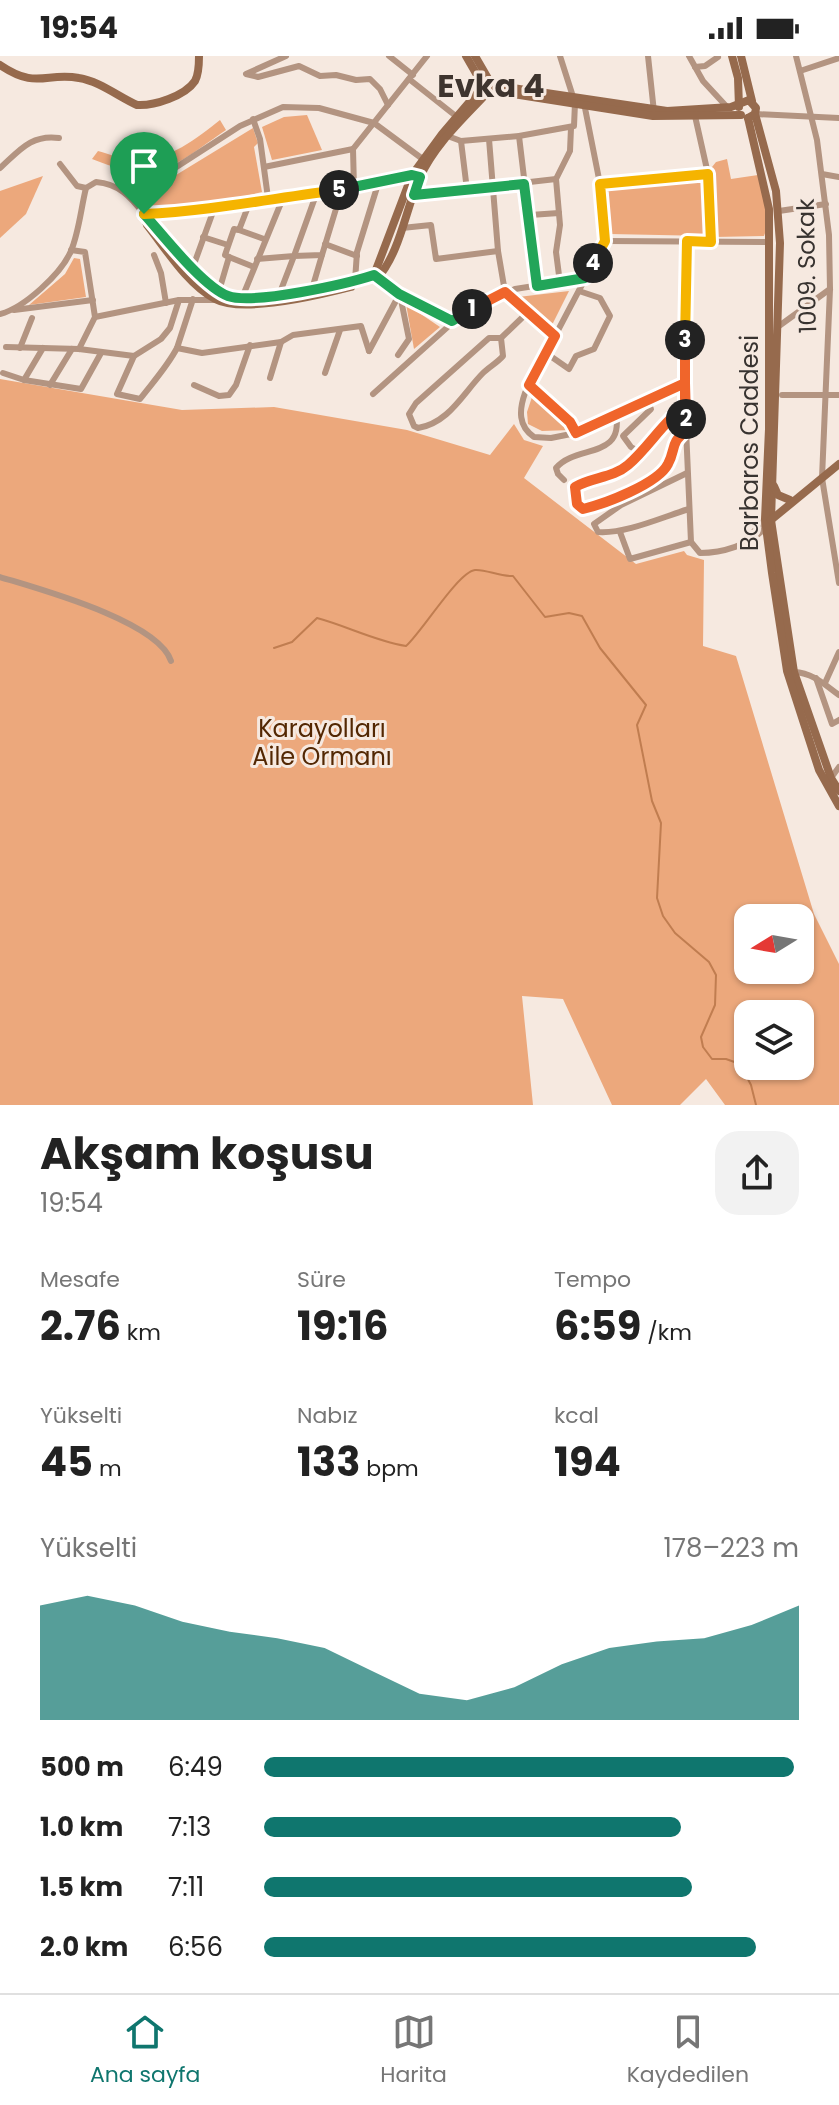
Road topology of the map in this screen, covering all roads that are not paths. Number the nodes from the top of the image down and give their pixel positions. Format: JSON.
{"nodes":[{"id":1,"x":199,"y":56,"type":"edge"},
{"id":2,"x":286,"y":56,"type":"edge"},
{"id":3,"x":389,"y":56,"type":"edge"},
{"id":4,"x":427,"y":56,"type":"edge"},
{"id":5,"x":466,"y":56,"type":"edge"},
{"id":6,"x":475,"y":56,"type":"edge"},
{"id":7,"x":560,"y":56,"type":"edge"},
{"id":8,"x":648,"y":56,"type":"edge"},
{"id":9,"x":689,"y":56,"type":"edge"},
{"id":10,"x":732,"y":56,"type":"edge"},
{"id":11,"x":741,"y":56,"type":"edge"},
{"id":12,"x":796,"y":56,"type":"edge"},
{"id":13,"x":718,"y":57,"type":"edge"},
{"id":14,"x":839,"y":58,"type":"edge"},
{"id":15,"x":0,"y":65,"type":"edge"},
{"id":16,"x":695,"y":67,"type":"junction"},
{"id":17,"x":800,"y":71,"type":"junction"},
{"id":18,"x":411,"y":77,"type":"junction"},
{"id":19,"x":489,"y":89,"type":"junction"},
{"id":20,"x":578,"y":101,"type":"junction"},
{"id":21,"x":388,"y":105,"type":"junction"},
{"id":22,"x":727,"y":107,"type":"junction"},
{"id":23,"x":654,"y":113,"type":"junction"},
{"id":24,"x":746,"y":113,"type":"junction"},
{"id":25,"x":695,"y":116,"type":"junction"},
{"id":26,"x":457,"y":117,"type":"junction"},
{"id":27,"x":812,"y":118,"type":"junction"},
{"id":28,"x":839,"y":118,"type":"edge"},
{"id":29,"x":253,"y":119,"type":"junction"},
{"id":30,"x":374,"y":123,"type":"junction"},
{"id":31,"x":571,"y":128,"type":"junction"},
{"id":32,"x":445,"y":134,"type":"junction"},
{"id":33,"x":519,"y":136,"type":"junction"},
{"id":34,"x":59,"y":138,"type":"dead end"},
{"id":35,"x":489,"y":139,"type":"junction"},
{"id":36,"x":461,"y":141,"type":"junction"},
{"id":37,"x":353,"y":149,"type":"junction"},
{"id":38,"x":425,"y":160,"type":"junction"},
{"id":39,"x":60,"y":164,"type":"dead end"},
{"id":40,"x":264,"y":167,"type":"junction"},
{"id":41,"x":0,"y":168,"type":"edge"},
{"id":42,"x":708,"y":174,"type":"junction"},
{"id":43,"x":822,"y":174,"type":"junction"},
{"id":44,"x":416,"y":176,"type":"junction"},
{"id":45,"x":839,"y":177,"type":"edge"},
{"id":46,"x":556,"y":179,"type":"junction"},
{"id":47,"x":378,"y":184,"type":"junction"},
{"id":48,"x":524,"y":184,"type":"junction"},
{"id":49,"x":600,"y":184,"type":"junction"},
{"id":50,"x":492,"y":186,"type":"junction"},
{"id":51,"x":86,"y":188,"type":"junction"},
{"id":52,"x":354,"y":188,"type":"junction"},
{"id":53,"x":342,"y":189,"type":"junction"},
{"id":54,"x":467,"y":190,"type":"junction"},
{"id":55,"x":317,"y":192,"type":"junction"},
{"id":56,"x":414,"y":195,"type":"junction"},
{"id":57,"x":130,"y":197,"type":"junction"},
{"id":58,"x":268,"y":198,"type":"junction"},
{"id":59,"x":283,"y":198,"type":"junction"},
{"id":60,"x":249,"y":204,"type":"junction"},
{"id":61,"x":826,"y":204,"type":"junction"},
{"id":62,"x":214,"y":209,"type":"junction"},
{"id":63,"x":779,"y":211,"type":"junction"},
{"id":64,"x":559,"y":213,"type":"junction"},
{"id":65,"x":144,"y":214,"type":"junction"},
{"id":66,"x":530,"y":215,"type":"junction"},
{"id":67,"x":402,"y":228,"type":"junction"},
{"id":68,"x":239,"y":230,"type":"junction"},
{"id":69,"x":203,"y":237,"type":"junction"},
{"id":70,"x":264,"y":239,"type":"junction"},
{"id":71,"x":605,"y":241,"type":"junction"},
{"id":72,"x":687,"y":241,"type":"junction"},
{"id":73,"x":711,"y":242,"type":"junction"},
{"id":74,"x":770,"y":242,"type":"junction"},
{"id":75,"x":325,"y":244,"type":"junction"},
{"id":76,"x":228,"y":245,"type":"junction"},
{"id":77,"x":71,"y":250,"type":"junction"},
{"id":78,"x":498,"y":251,"type":"junction"},
{"id":79,"x":154,"y":255,"type":"dead end"},
{"id":80,"x":322,"y":255,"type":"junction"},
{"id":81,"x":294,"y":256,"type":"junction"},
{"id":82,"x":357,"y":256,"type":"junction"},
{"id":83,"x":229,"y":257,"type":"junction"},
{"id":84,"x":255,"y":263,"type":"junction"},
{"id":85,"x":830,"y":264,"type":"junction"},
{"id":86,"x":839,"y":264,"type":"edge"},
{"id":87,"x":193,"y":267,"type":"junction"},
{"id":88,"x":376,"y":277,"type":"junction"},
{"id":89,"x":585,"y":278,"type":"junction"},
{"id":90,"x":355,"y":281,"type":"junction"},
{"id":91,"x":560,"y":283,"type":"junction"},
{"id":92,"x":537,"y":286,"type":"junction"},
{"id":93,"x":312,"y":289,"type":"junction"},
{"id":94,"x":830,"y":289,"type":"junction"},
{"id":95,"x":579,"y":291,"type":"junction"},
{"id":96,"x":505,"y":292,"type":"junction"},
{"id":97,"x":399,"y":294,"type":"junction"},
{"id":98,"x":221,"y":295,"type":"junction"},
{"id":99,"x":279,"y":295,"type":"junction"},
{"id":100,"x":242,"y":298,"type":"junction"},
{"id":101,"x":193,"y":299,"type":"junction"},
{"id":102,"x":93,"y":300,"type":"junction"},
{"id":103,"x":179,"y":300,"type":"junction"},
{"id":104,"x":166,"y":303,"type":"junction"},
{"id":105,"x":14,"y":310,"type":"junction"},
{"id":106,"x":527,"y":313,"type":"junction"},
{"id":107,"x":0,"y":314,"type":"edge"},
{"id":108,"x":95,"y":317,"type":"junction"},
{"id":109,"x":32,"y":318,"type":"dead end"},
{"id":110,"x":452,"y":321,"type":"junction"},
{"id":111,"x":779,"y":326,"type":"junction"},
{"id":112,"x":340,"y":330,"type":"junction"},
{"id":113,"x":555,"y":336,"type":"junction"},
{"id":114,"x":501,"y":338,"type":"junction"},
{"id":115,"x":281,"y":342,"type":"junction"},
{"id":116,"x":250,"y":345,"type":"junction"},
{"id":117,"x":6,"y":347,"type":"dead end"},
{"id":118,"x":20,"y":348,"type":"junction"},
{"id":119,"x":43,"y":348,"type":"junction"},
{"id":120,"x":177,"y":348,"type":"junction"},
{"id":121,"x":75,"y":349,"type":"junction"},
{"id":122,"x":101,"y":353,"type":"junction"},
{"id":123,"x":546,"y":353,"type":"junction"},
{"id":124,"x":398,"y":355,"type":"dead end"},
{"id":125,"x":134,"y":356,"type":"junction"},
{"id":126,"x":3,"y":373,"type":"dead end"},
{"id":127,"x":325,"y":373,"type":"dead end"},
{"id":128,"x":270,"y":378,"type":"dead end"},
{"id":129,"x":24,"y":380,"type":"junction"},
{"id":130,"x":685,"y":383,"type":"junction"},
{"id":131,"x":50,"y":385,"type":"junction"},
{"id":132,"x":194,"y":385,"type":"dead end"},
{"id":133,"x":529,"y":385,"type":"junction"},
{"id":134,"x":373,"y":394,"type":"dead end"},
{"id":135,"x":782,"y":395,"type":"dead end"},
{"id":136,"x":839,"y":395,"type":"edge"},
{"id":137,"x":825,"y":396,"type":"junction"},
{"id":138,"x":646,"y":400,"type":"junction"},
{"id":139,"x":685,"y":406,"type":"junction"},
{"id":140,"x":616,"y":414,"type":"junction"},
{"id":141,"x":686,"y":431,"type":"junction"},
{"id":142,"x":576,"y":433,"type":"junction"},
{"id":143,"x":640,"y":452,"type":"junction"},
{"id":144,"x":839,"y":464,"type":"edge"},
{"id":145,"x":687,"y":473,"type":"junction"},
{"id":146,"x":822,"y":478,"type":"junction"},
{"id":147,"x":564,"y":480,"type":"dead end"},
{"id":148,"x":773,"y":483,"type":"junction"},
{"id":149,"x":793,"y":500,"type":"junction"},
{"id":150,"x":689,"y":509,"type":"junction"},
{"id":151,"x":768,"y":520,"type":"junction"},
{"id":152,"x":620,"y":532,"type":"junction"},
{"id":153,"x":750,"y":539,"type":"junction"},
{"id":154,"x":691,"y":542,"type":"junction"},
{"id":155,"x":769,"y":549,"type":"junction"},
{"id":156,"x":0,"y":577,"type":"edge"},
{"id":157,"x":838,"y":580,"type":"edge"},
{"id":158,"x":839,"y":652,"type":"edge"},
{"id":159,"x":171,"y":661,"type":"dead end"},
{"id":160,"x":790,"y":671,"type":"junction"},
{"id":161,"x":816,"y":678,"type":"junction"},
{"id":162,"x":825,"y":683,"type":"junction"},
{"id":163,"x":839,"y":695,"type":"edge"},
{"id":164,"x":839,"y":720,"type":"edge"},
{"id":165,"x":839,"y":767,"type":"edge"},
{"id":166,"x":831,"y":778,"type":"junction"},
{"id":167,"x":839,"y":791,"type":"edge"},
{"id":168,"x":839,"y":806,"type":"edge"}],
"edges":[{"from":1,"to":15,"type":"main road"},
{"from":2,"to":21,"type":"street"},
{"from":3,"to":18,"type":"street"},
{"from":4,"to":18,"type":"street"},
{"from":5,"to":19,"type":"main road"},
{"from":6,"to":19,"type":"main road"},
{"from":7,"to":20,"type":"street"},
{"from":8,"to":23,"type":"street"},
{"from":9,"to":16,"type":"street"},
{"from":10,"to":24,"type":"main road"},
{"from":11,"to":24,"type":"main road"},
{"from":12,"to":17,"type":"street","name":"1009. Sokak"},
{"from":13,"to":16,"type":"street"},
{"from":14,"to":17,"type":"street"},
{"from":16,"to":22,"type":"street"},
{"from":17,"to":27,"type":"street","name":"1009. Sokak"},
{"from":18,"to":21,"type":"street"},
{"from":18,"to":26,"type":"street"},
{"from":19,"to":20,"type":"main road"},
{"from":19,"to":26,"type":"main road"},
{"from":19,"to":32,"type":"main road"},
{"from":20,"to":23,"type":"main road"},
{"from":20,"to":31,"type":"street"},
{"from":20,"to":49,"type":"street"},
{"from":21,"to":30,"type":"street"},
{"from":22,"to":23,"type":"main road"},
{"from":22,"to":24,"type":"main road"},
{"from":23,"to":25,"type":"main road"},
{"from":24,"to":25,"type":"main road"},
{"from":24,"to":27,"type":"street"},
{"from":24,"to":63,"type":"main road","name":"Barbaros Caddesi"},
{"from":24,"to":74,"type":"main road","name":"Barbaros Caddesi"},
{"from":25,"to":42,"type":"street"},
{"from":26,"to":32,"type":"main road"},
{"from":27,"to":28,"type":"street"},
{"from":27,"to":43,"type":"street","name":"1009. Sokak"},
{"from":29,"to":30,"type":"street"},
{"from":29,"to":40,"type":"street"},
{"from":29,"to":57,"type":"street"},
{"from":30,"to":37,"type":"street"},
{"from":30,"to":38,"type":"street"},
{"from":31,"to":33,"type":"street"},
{"from":31,"to":46,"type":"street"},
{"from":32,"to":36,"type":"street"},
{"from":32,"to":38,"type":"main road"},
{"from":33,"to":35,"type":"street"},
{"from":33,"to":48,"type":"street"},
{"from":34,"to":41,"type":"street"},
{"from":35,"to":36,"type":"street"},
{"from":35,"to":50,"type":"street"},
{"from":36,"to":54,"type":"street"},
{"from":37,"to":40,"type":"street"},
{"from":37,"to":52,"type":"street"},
{"from":38,"to":44,"type":"main road"},
{"from":39,"to":51,"type":"street"},
{"from":40,"to":58,"type":"street"},
{"from":42,"to":49,"type":"street"},
{"from":42,"to":73,"type":"street"},
{"from":43,"to":45,"type":"street"},
{"from":43,"to":61,"type":"street","name":"1009. Sokak"},
{"from":44,"to":47,"type":"street"},
{"from":44,"to":56,"type":"main road"},
{"from":44,"to":88,"type":"main road"},
{"from":46,"to":48,"type":"street"},
{"from":46,"to":64,"type":"street"},
{"from":47,"to":52,"type":"street"},
{"from":47,"to":82,"type":"street"},
{"from":48,"to":50,"type":"street"},
{"from":48,"to":66,"type":"street"},
{"from":49,"to":71,"type":"street"},
{"from":50,"to":54,"type":"street"},
{"from":50,"to":78,"type":"street"},
{"from":51,"to":57,"type":"street"},
{"from":51,"to":77,"type":"street"},
{"from":52,"to":53,"type":"street"},
{"from":53,"to":55,"type":"street"},
{"from":53,"to":75,"type":"street"},
{"from":54,"to":56,"type":"street"},
{"from":55,"to":59,"type":"street"},
{"from":55,"to":81,"type":"street"},
{"from":56,"to":67,"type":"main road"},
{"from":57,"to":65,"type":"street"},
{"from":58,"to":59,"type":"street"},
{"from":58,"to":60,"type":"street"},
{"from":59,"to":70,"type":"street"},
{"from":60,"to":62,"type":"street"},
{"from":60,"to":68,"type":"street"},
{"from":61,"to":63,"type":"street"},
{"from":61,"to":85,"type":"street","name":"1009. Sokak"},
{"from":62,"to":65,"type":"street"},
{"from":62,"to":69,"type":"street"},
{"from":63,"to":111,"type":"main road","name":"Barbaros Caddesi"},
{"from":64,"to":66,"type":"street"},
{"from":64,"to":91,"type":"street"},
{"from":65,"to":87,"type":"main road"},
{"from":65,"to":98,"type":"main road"},
{"from":66,"to":92,"type":"street"},
{"from":67,"to":78,"type":"street"},
{"from":67,"to":88,"type":"main road"},
{"from":68,"to":70,"type":"street"},
{"from":68,"to":76,"type":"street"},
{"from":69,"to":76,"type":"street"},
{"from":69,"to":87,"type":"street"},
{"from":70,"to":84,"type":"street"},
{"from":71,"to":72,"type":"street"},
{"from":71,"to":89,"type":"street"},
{"from":72,"to":73,"type":"street"},
{"from":72,"to":130,"type":"street"},
{"from":73,"to":74,"type":"street"},
{"from":74,"to":151,"type":"main road","name":"Barbaros Caddesi"},
{"from":75,"to":80,"type":"street"},
{"from":75,"to":82,"type":"street"},
{"from":76,"to":83,"type":"street"},
{"from":77,"to":102,"type":"street"},
{"from":77,"to":105,"type":"street"},
{"from":78,"to":96,"type":"street"},
{"from":79,"to":104,"type":"street"},
{"from":80,"to":81,"type":"street"},
{"from":80,"to":93,"type":"street"},
{"from":81,"to":84,"type":"street"},
{"from":81,"to":99,"type":"street"},
{"from":82,"to":90,"type":"street"},
{"from":83,"to":84,"type":"street"},
{"from":83,"to":98,"type":"street"},
{"from":84,"to":100,"type":"street"},
{"from":85,"to":86,"type":"street"},
{"from":85,"to":94,"type":"street","name":"1009. Sokak"},
{"from":87,"to":98,"type":"main road"},
{"from":88,"to":90,"type":"main road"},
{"from":88,"to":97,"type":"street"},
{"from":88,"to":98,"type":"main road"},
{"from":89,"to":91,"type":"street"},
{"from":89,"to":95,"type":"street"},
{"from":90,"to":93,"type":"main road"},
{"from":91,"to":92,"type":"street"},
{"from":92,"to":96,"type":"street"},
{"from":93,"to":99,"type":"main road"},
{"from":94,"to":111,"type":"street"},
{"from":94,"to":137,"type":"street","name":"1009. Sokak"},
{"from":95,"to":113,"type":"street"},
{"from":95,"to":123,"type":"street"},
{"from":96,"to":106,"type":"street"},
{"from":96,"to":110,"type":"street"},
{"from":97,"to":110,"type":"street"},
{"from":97,"to":112,"type":"street"},
{"from":97,"to":124,"type":"street"},
{"from":98,"to":100,"type":"main road"},
{"from":98,"to":101,"type":"street"},
{"from":99,"to":100,"type":"main road"},
{"from":101,"to":103,"type":"street"},
{"from":101,"to":120,"type":"street"},
{"from":102,"to":105,"type":"street"},
{"from":102,"to":108,"type":"street"},
{"from":103,"to":104,"type":"street"},
{"from":103,"to":125,"type":"street"},
{"from":104,"to":108,"type":"street"},
{"from":105,"to":107,"type":"street"},
{"from":106,"to":113,"type":"street"},
{"from":106,"to":114,"type":"street"},
{"from":108,"to":121,"type":"street"},
{"from":109,"to":118,"type":"street"},
{"from":110,"to":134,"type":"street"},
{"from":111,"to":148,"type":"main road","name":"Barbaros Caddesi"},
{"from":112,"to":115,"type":"street"},
{"from":112,"to":127,"type":"street"},
{"from":113,"to":123,"type":"street"},
{"from":114,"to":114,"type":"street"},
{"from":115,"to":116,"type":"street"},
{"from":115,"to":128,"type":"street"},
{"from":116,"to":120,"type":"street"},
{"from":116,"to":132,"type":"street"},
{"from":117,"to":118,"type":"street"},
{"from":118,"to":119,"type":"street"},
{"from":119,"to":121,"type":"street"},
{"from":119,"to":129,"type":"street"},
{"from":120,"to":125,"type":"street"},
{"from":121,"to":122,"type":"street"},
{"from":121,"to":131,"type":"street"},
{"from":122,"to":125,"type":"street"},
{"from":122,"to":131,"type":"street"},
{"from":123,"to":133,"type":"street"},
{"from":126,"to":129,"type":"street"},
{"from":129,"to":131,"type":"street"},
{"from":130,"to":138,"type":"street"},
{"from":130,"to":139,"type":"street"},
{"from":133,"to":142,"type":"street"},
{"from":133,"to":142,"type":"street"},
{"from":135,"to":137,"type":"street"},
{"from":136,"to":137,"type":"street"},
{"from":137,"to":146,"type":"street","name":"1009. Sokak"},
{"from":138,"to":140,"type":"street"},
{"from":138,"to":143,"type":"street"},
{"from":139,"to":141,"type":"street"},
{"from":139,"to":143,"type":"street"},
{"from":140,"to":142,"type":"street"},
{"from":140,"to":147,"type":"street"},
{"from":141,"to":143,"type":"street"},
{"from":141,"to":145,"type":"street"},
{"from":144,"to":146,"type":"main road"},
{"from":145,"to":150,"type":"street"},
{"from":145,"to":152,"type":"street"},
{"from":146,"to":149,"type":"main road"},
{"from":146,"to":157,"type":"street","name":"1009. Sokak"},
{"from":148,"to":149,"type":"main road"},
{"from":148,"to":151,"type":"main road","name":"Barbaros Caddesi"},
{"from":149,"to":151,"type":"main road"},
{"from":150,"to":152,"type":"street"},
{"from":150,"to":154,"type":"street"},
{"from":151,"to":153,"type":"street"},
{"from":151,"to":155,"type":"main road","name":"Barbaros Caddesi"},
{"from":151,"to":160,"type":"main road","name":"Barbaros Caddesi"},
{"from":152,"to":154,"type":"street"},
{"from":153,"to":154,"type":"street"},
{"from":153,"to":155,"type":"street"},
{"from":155,"to":160,"type":"main road","name":"Barbaros Caddesi"},
{"from":156,"to":159,"type":"street"},
{"from":158,"to":162,"type":"street"},
{"from":160,"to":161,"type":"street"},
{"from":160,"to":166,"type":"main road","name":"Barbaros Caddesi"},
{"from":160,"to":168,"type":"main road","name":"Barbaros Caddesi"},
{"from":161,"to":162,"type":"street"},
{"from":161,"to":164,"type":"street"},
{"from":162,"to":163,"type":"street"},
{"from":165,"to":166,"type":"street"},
{"from":166,"to":167,"type":"main road","name":"Barbaros Caddesi"}]}
